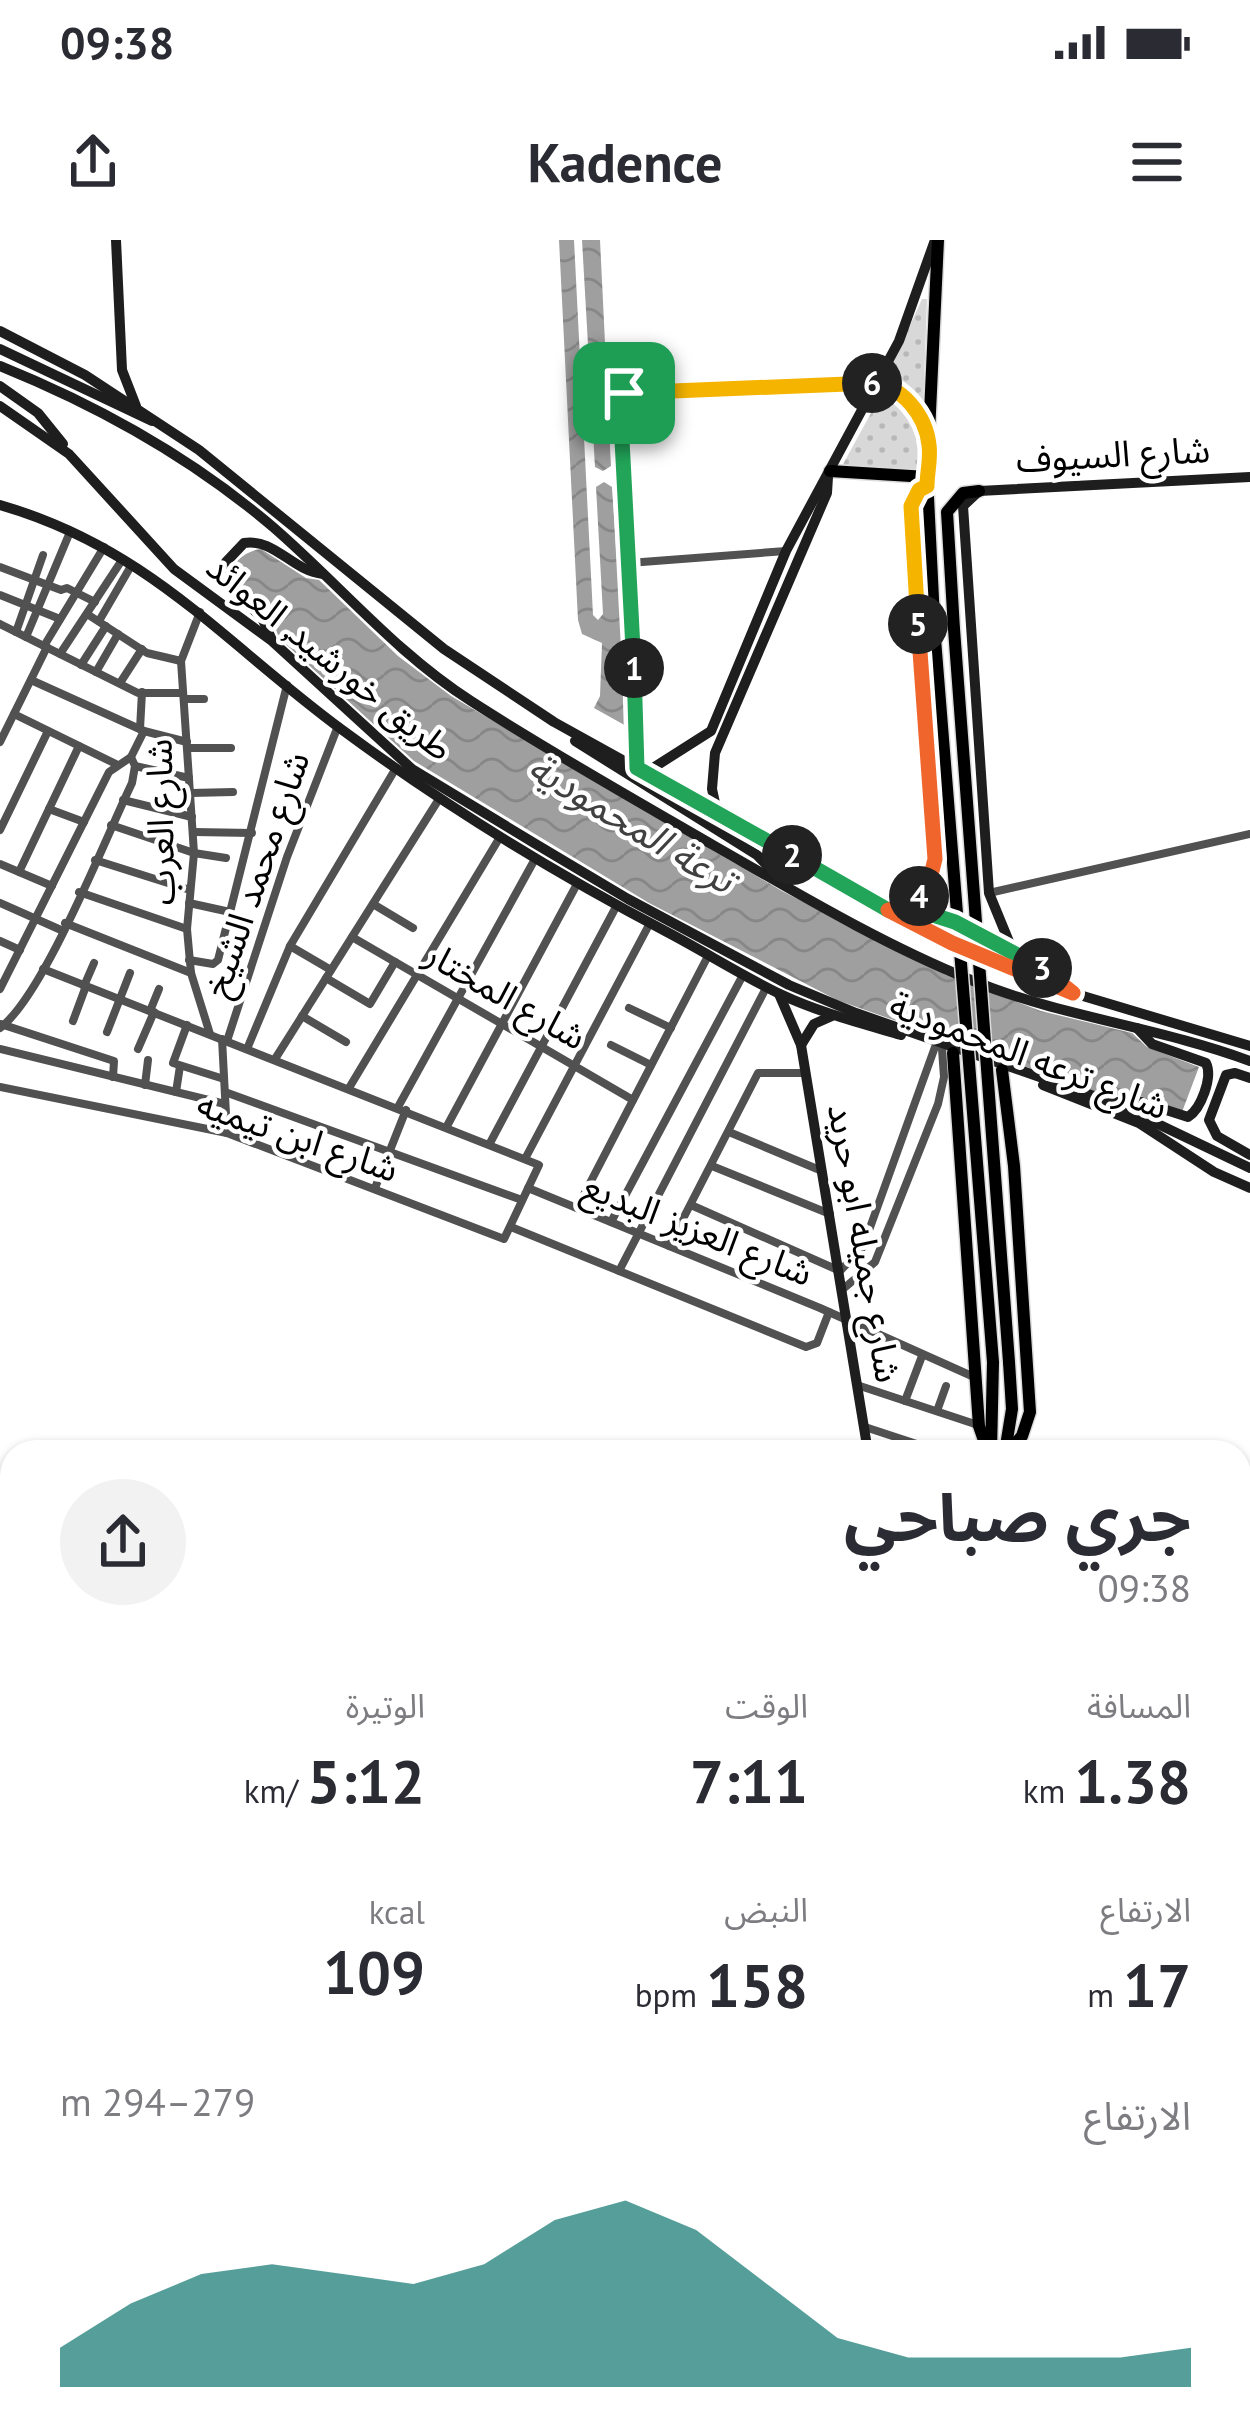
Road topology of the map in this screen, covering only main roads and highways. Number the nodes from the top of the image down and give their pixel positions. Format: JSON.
{"nodes":[{"id":1,"x":116,"y":240,"type":"edge"},
{"id":2,"x":936,"y":240,"type":"edge"},
{"id":3,"x":0,"y":332,"type":"edge"},
{"id":4,"x":0,"y":349,"type":"edge"},
{"id":5,"x":0,"y":366,"type":"edge"},
{"id":6,"x":879,"y":383,"type":"junction"},
{"id":7,"x":0,"y":386,"type":"edge"},
{"id":8,"x":0,"y":406,"type":"edge"},
{"id":9,"x":136,"y":406,"type":"junction"},
{"id":10,"x":161,"y":424,"type":"junction"},
{"id":11,"x":929,"y":443,"type":"junction"},
{"id":12,"x":69,"y":454,"type":"junction"},
{"id":13,"x":829,"y":474,"type":"junction"},
{"id":14,"x":1250,"y":477,"type":"edge"},
{"id":15,"x":927,"y":482,"type":"junction"},
{"id":16,"x":979,"y":491,"type":"junction"},
{"id":17,"x":0,"y":506,"type":"edge"},
{"id":18,"x":323,"y":574,"type":"junction"},
{"id":19,"x":272,"y":641,"type":"junction"},
{"id":20,"x":554,"y":722,"type":"junction"},
{"id":21,"x":717,"y":734,"type":"junction"},
{"id":22,"x":641,"y":771,"type":"junction"},
{"id":23,"x":717,"y":812,"type":"junction"},
{"id":24,"x":788,"y":888,"type":"junction"},
{"id":25,"x":888,"y":910,"type":"junction"},
{"id":26,"x":1012,"y":949,"type":"junction"},
{"id":27,"x":1073,"y":993,"type":"junction"},
{"id":28,"x":779,"y":994,"type":"junction"},
{"id":29,"x":835,"y":1016,"type":"junction"},
{"id":30,"x":1137,"y":1028,"type":"junction"},
{"id":31,"x":801,"y":1045,"type":"junction"},
{"id":32,"x":1250,"y":1046,"type":"edge"},
{"id":33,"x":944,"y":1049,"type":"junction"},
{"id":34,"x":1250,"y":1061,"type":"edge"},
{"id":35,"x":1003,"y":1070,"type":"junction"},
{"id":36,"x":1250,"y":1078,"type":"edge"},
{"id":37,"x":1114,"y":1102,"type":"junction"},
{"id":38,"x":961,"y":1149,"type":"junction"},
{"id":39,"x":1012,"y":1151,"type":"junction"},
{"id":40,"x":1250,"y":1155,"type":"edge"},
{"id":41,"x":1250,"y":1168,"type":"edge"},
{"id":42,"x":1250,"y":1188,"type":"edge"},
{"id":43,"x":867,"y":1440,"type":"edge"},
{"id":44,"x":985,"y":1440,"type":"edge"},
{"id":45,"x":990,"y":1440,"type":"edge"},
{"id":46,"x":1008,"y":1440,"type":"edge"},
{"id":47,"x":1018,"y":1440,"type":"edge"}],
"edges":[{"from":1,"to":9,"type":"main road"},
{"from":2,"to":6,"type":"main road"},
{"from":2,"to":11,"type":"main road"},
{"from":3,"to":9,"type":"main road"},
{"from":4,"to":10,"type":"main road"},
{"from":5,"to":18,"type":"main road"},
{"from":6,"to":11,"type":"main road"},
{"from":6,"to":13,"type":"main road"},
{"from":7,"to":12,"type":"main road"},
{"from":8,"to":12,"type":"main road","name":"طريق خورشيد, العوائد"},
{"from":9,"to":10,"type":"main road"},
{"from":10,"to":20,"type":"main road"},
{"from":11,"to":15,"type":"main road"},
{"from":12,"to":19,"type":"main road","name":"طريق خورشيد, العوائد"},
{"from":13,"to":15,"type":"main road"},
{"from":13,"to":21,"type":"main road"},
{"from":13,"to":21,"type":"main road"},
{"from":14,"to":16,"type":"main road","name":"شارع السيوف"},
{"from":15,"to":25,"type":"main road"},
{"from":15,"to":45,"type":"main road","bridge":true},
{"from":16,"to":26,"type":"main road"},
{"from":16,"to":46,"type":"main road","bridge":true},
{"from":17,"to":28,"type":"main road","name":"شارع ترعه المحمودية"},
{"from":18,"to":19,"type":"main road"},
{"from":18,"to":24,"type":"main road"},
{"from":19,"to":37,"type":"main road","name":"طريق خورشيد, العوائد"},
{"from":20,"to":22,"type":"main road"},
{"from":20,"to":24,"type":"main road"},
{"from":21,"to":22,"type":"main road"},
{"from":21,"to":23,"type":"main road"},
{"from":22,"to":23,"type":"main road"},
{"from":23,"to":25,"type":"main road"},
{"from":24,"to":30,"type":"main road"},
{"from":25,"to":26,"type":"main road"},
{"from":25,"to":27,"type":"main road"},
{"from":26,"to":27,"type":"main road"},
{"from":27,"to":32,"type":"main road"},
{"from":28,"to":29,"type":"main road","name":"شارع ترعه المحمودية"},
{"from":28,"to":31,"type":"main road","name":"شارع جميله ابو حريد"},
{"from":29,"to":31,"type":"main road"},
{"from":29,"to":33,"type":"main road","name":"شارع ترعه المحمودية"},
{"from":30,"to":34,"type":"main road"},
{"from":30,"to":37,"type":"main road"},
{"from":31,"to":43,"type":"main road","name":"شارع جميله ابو حريد"},
{"from":33,"to":35,"type":"main road","name":"شارع ترعه المحمودية"},
{"from":33,"to":38,"type":"main road"},
{"from":35,"to":39,"type":"main road"},
{"from":35,"to":42,"type":"main road","name":"شارع ترعه المحمودية"},
{"from":36,"to":40,"type":"main road"},
{"from":37,"to":41,"type":"main road","name":"طريق خورشيد, العوائد"},
{"from":38,"to":39,"type":"main road"},
{"from":38,"to":44,"type":"main road"},
{"from":39,"to":47,"type":"main road"}]}
